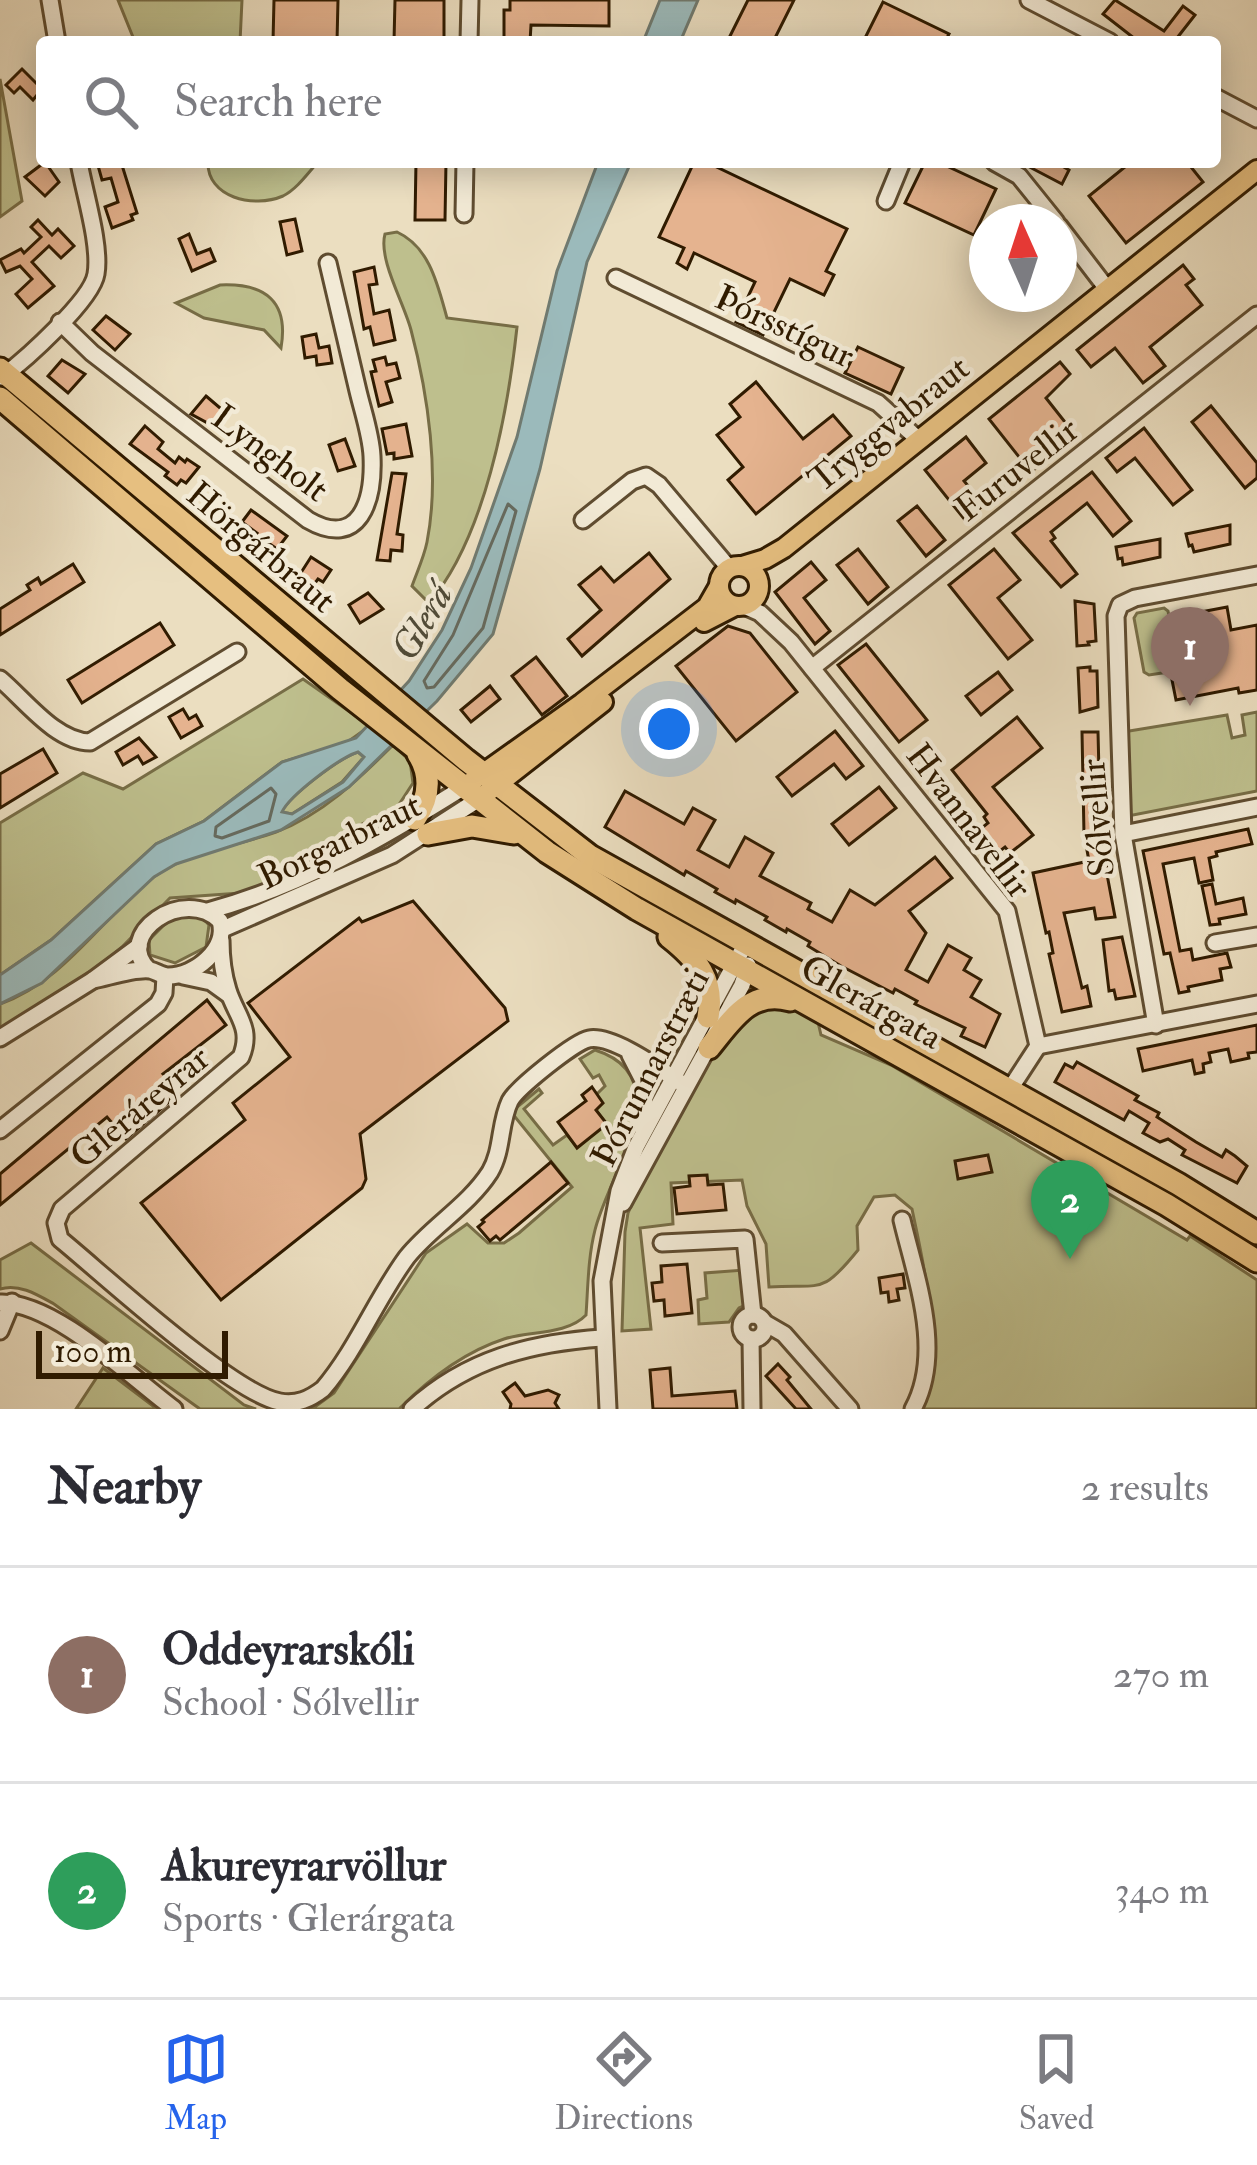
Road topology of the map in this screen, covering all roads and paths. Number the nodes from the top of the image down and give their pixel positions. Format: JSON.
{"nodes":[{"id":1,"x":50,"y":0,"type":"edge"},
{"id":2,"x":470,"y":0,"type":"edge"},
{"id":3,"x":1029,"y":0,"type":"edge"},
{"id":4,"x":56,"y":36,"type":"edge"},
{"id":5,"x":469,"y":36,"type":"edge"},
{"id":6,"x":1098,"y":36,"type":"edge"},
{"id":7,"x":1221,"y":100,"type":"edge"},
{"id":8,"x":1257,"y":119,"type":"edge"},
{"id":9,"x":80,"y":168,"type":"edge"},
{"id":10,"x":465,"y":168,"type":"edge"},
{"id":11,"x":900,"y":168,"type":"edge"},
{"id":12,"x":1005,"y":168,"type":"edge"},
{"id":13,"x":1257,"y":170,"type":"edge"},
{"id":14,"x":886,"y":201,"type":"dead end"},
{"id":15,"x":1041,"y":204,"type":"edge"},
{"id":16,"x":464,"y":214,"type":"dead end"},
{"id":17,"x":1077,"y":250,"type":"edge"},
{"id":18,"x":328,"y":263,"type":"dead end"},
{"id":19,"x":616,"y":278,"type":"dead end"},
{"id":20,"x":1108,"y":290,"type":"junction"},
{"id":21,"x":1257,"y":315,"type":"edge"},
{"id":22,"x":60,"y":322,"type":"junction"},
{"id":23,"x":2,"y":373,"type":"edge"},
{"id":24,"x":0,"y":398,"type":"edge"},
{"id":25,"x":919,"y":440,"type":"junction"},
{"id":26,"x":583,"y":520,"type":"dead end"},
{"id":27,"x":784,"y":548,"type":"junction"},
{"id":28,"x":730,"y":573,"type":"junction"},
{"id":29,"x":1257,"y":575,"type":"edge"},
{"id":30,"x":749,"y":597,"type":"junction"},
{"id":31,"x":237,"y":652,"type":"dead end"},
{"id":32,"x":812,"y":668,"type":"junction"},
{"id":33,"x":0,"y":679,"type":"edge"},
{"id":34,"x":412,"y":743,"type":"junction"},
{"id":35,"x":481,"y":786,"type":"junction"},
{"id":36,"x":1257,"y":807,"type":"edge"},
{"id":37,"x":422,"y":827,"type":"junction"},
{"id":38,"x":1123,"y":834,"type":"junction"},
{"id":39,"x":526,"y":837,"type":"junction"},
{"id":40,"x":637,"y":909,"type":"junction"},
{"id":41,"x":208,"y":911,"type":"junction"},
{"id":42,"x":222,"y":934,"type":"junction"},
{"id":43,"x":1257,"y":936,"type":"edge"},
{"id":44,"x":1215,"y":944,"type":"dead end"},
{"id":45,"x":139,"y":946,"type":"junction"},
{"id":46,"x":742,"y":952,"type":"junction"},
{"id":47,"x":163,"y":974,"type":"junction"},
{"id":48,"x":93,"y":980,"type":"junction"},
{"id":49,"x":229,"y":995,"type":"junction"},
{"id":50,"x":1257,"y":1004,"type":"edge"},
{"id":51,"x":814,"y":1008,"type":"junction"},
{"id":52,"x":708,"y":1017,"type":"junction"},
{"id":53,"x":1156,"y":1025,"type":"junction"},
{"id":54,"x":0,"y":1038,"type":"edge"},
{"id":55,"x":1038,"y":1046,"type":"junction"},
{"id":56,"x":624,"y":1048,"type":"junction"},
{"id":57,"x":709,"y":1048,"type":"junction"},
{"id":58,"x":681,"y":1083,"type":"junction"},
{"id":59,"x":1010,"y":1089,"type":"junction"},
{"id":60,"x":0,"y":1130,"type":"edge"},
{"id":61,"x":635,"y":1148,"type":"junction"},
{"id":62,"x":902,"y":1220,"type":"dead end"},
{"id":63,"x":614,"y":1222,"type":"junction"},
{"id":64,"x":1257,"y":1233,"type":"edge"},
{"id":65,"x":662,"y":1243,"type":"dead end"},
{"id":66,"x":1257,"y":1261,"type":"edge"},
{"id":67,"x":6,"y":1302,"type":"edge"},
{"id":68,"x":759,"y":1319,"type":"junction"},
{"id":69,"x":0,"y":1331,"type":"edge"},
{"id":70,"x":602,"y":1338,"type":"junction"},
{"id":71,"x":175,"y":1409,"type":"edge"},
{"id":72,"x":412,"y":1409,"type":"edge"},
{"id":73,"x":608,"y":1409,"type":"edge"},
{"id":74,"x":752,"y":1409,"type":"edge"},
{"id":75,"x":850,"y":1409,"type":"edge"},
{"id":76,"x":913,"y":1409,"type":"edge"}],
"edges":[{"from":1,"to":4,"type":"street"},
{"from":2,"to":5,"type":"street"},
{"from":3,"to":6,"type":"street"},
{"from":7,"to":8,"type":"street"},
{"from":9,"to":22,"type":"street"},
{"from":10,"to":16,"type":"street"},
{"from":11,"to":14,"type":"street"},
{"from":12,"to":15,"type":"street"},
{"from":13,"to":20,"type":"main road","name":"Tryggvabraut"},
{"from":17,"to":20,"type":"street"},
{"from":18,"to":22,"type":"street","name":"Lyngholt"},
{"from":19,"to":25,"type":"street","name":"Þórsstígur"},
{"from":20,"to":25,"type":"main road","name":"Tryggvabraut"},
{"from":21,"to":32,"type":"street","name":"Furuvellir"},
{"from":22,"to":23,"type":"street"},
{"from":23,"to":35,"type":"highway","name":"Hörgárbraut"},
{"from":24,"to":34,"type":"highway","name":"Hörgárbraut"},
{"from":25,"to":27,"type":"main road","name":"Tryggvabraut"},
{"from":26,"to":28,"type":"street"},
{"from":27,"to":28,"type":"main road","name":"Tryggvabraut"},
{"from":27,"to":30,"type":"main road","name":"Tryggvabraut"},
{"from":28,"to":30,"type":"main road"},
{"from":28,"to":30,"type":"main road"},
{"from":28,"to":35,"type":"main road","name":"Tryggvabraut"},
{"from":29,"to":38,"type":"street","name":"Sólvellir"},
{"from":30,"to":32,"type":"street","name":"Hvannavellir"},
{"from":30,"to":35,"type":"main road","name":"Tryggvabraut"},
{"from":31,"to":33,"type":"street"},
{"from":32,"to":55,"type":"street","name":"Hvannavellir"},
{"from":34,"to":35,"type":"highway","name":"Hörgárbraut"},
{"from":34,"to":37,"type":"highway"},
{"from":35,"to":37,"type":"street","name":"Borgarbraut"},
{"from":35,"to":39,"type":"highway","name":"Glerárgata"},
{"from":35,"to":46,"type":"highway","name":"Glerárgata"},
{"from":36,"to":38,"type":"street"},
{"from":37,"to":39,"type":"highway"},
{"from":37,"to":41,"type":"street","name":"Borgarbraut"},
{"from":37,"to":42,"type":"street","name":"Borgarbraut"},
{"from":38,"to":53,"type":"street","name":"Sólvellir"},
{"from":39,"to":40,"type":"highway","name":"Glerárgata"},
{"from":40,"to":46,"type":"highway","name":"Glerárgata"},
{"from":40,"to":52,"type":"highway"},
{"from":41,"to":42,"type":"street","name":"Borgarbraut"},
{"from":41,"to":45,"type":"street","name":"Borgarbraut"},
{"from":42,"to":47,"type":"street","name":"Borgarbraut"},
{"from":42,"to":49,"type":"street","name":"Gleráreyrar"},
{"from":43,"to":44,"type":"street"},
{"from":45,"to":47,"type":"street"},
{"from":45,"to":48,"type":"street","name":"Borgarbraut"},
{"from":46,"to":51,"type":"highway","name":"Glerárgata"},
{"from":46,"to":52,"type":"street","name":"Þórunnarstræti"},
{"from":46,"to":57,"type":"street","name":"Þórunnarstræti"},
{"from":46,"to":59,"type":"highway","name":"Glerárgata"},
{"from":47,"to":48,"type":"street","name":"Borgarbraut"},
{"from":47,"to":49,"type":"street"},
{"from":47,"to":60,"type":"street"},
{"from":48,"to":54,"type":"street","name":"Borgarbraut"},
{"from":49,"to":56,"type":"street","name":"Gleráreyrar"},
{"from":50,"to":53,"type":"street"},
{"from":51,"to":57,"type":"highway"},
{"from":51,"to":66,"type":"highway","name":"Glerárgata"},
{"from":52,"to":58,"type":"street","name":"Þórunnarstræti"},
{"from":53,"to":55,"type":"street"},
{"from":55,"to":59,"type":"street"},
{"from":56,"to":58,"type":"street"},
{"from":56,"to":61,"type":"street"},
{"from":57,"to":58,"type":"street","name":"Þórunnarstræti"},
{"from":58,"to":61,"type":"street","name":"Þórunnarstræti"},
{"from":58,"to":63,"type":"street","name":"Þórunnarstræti"},
{"from":59,"to":64,"type":"highway","name":"Glerárgata"},
{"from":61,"to":63,"type":"street","name":"Þórunnarstræti"},
{"from":62,"to":76,"type":"street"},
{"from":63,"to":70,"type":"street","name":"Þórunnarstræti"},
{"from":65,"to":68,"type":"street"},
{"from":67,"to":69,"type":"street"},
{"from":67,"to":71,"type":"street"},
{"from":68,"to":74,"type":"street"},
{"from":68,"to":75,"type":"street"},
{"from":70,"to":72,"type":"street"},
{"from":70,"to":73,"type":"street","name":"Þórunnarstræti"}]}
